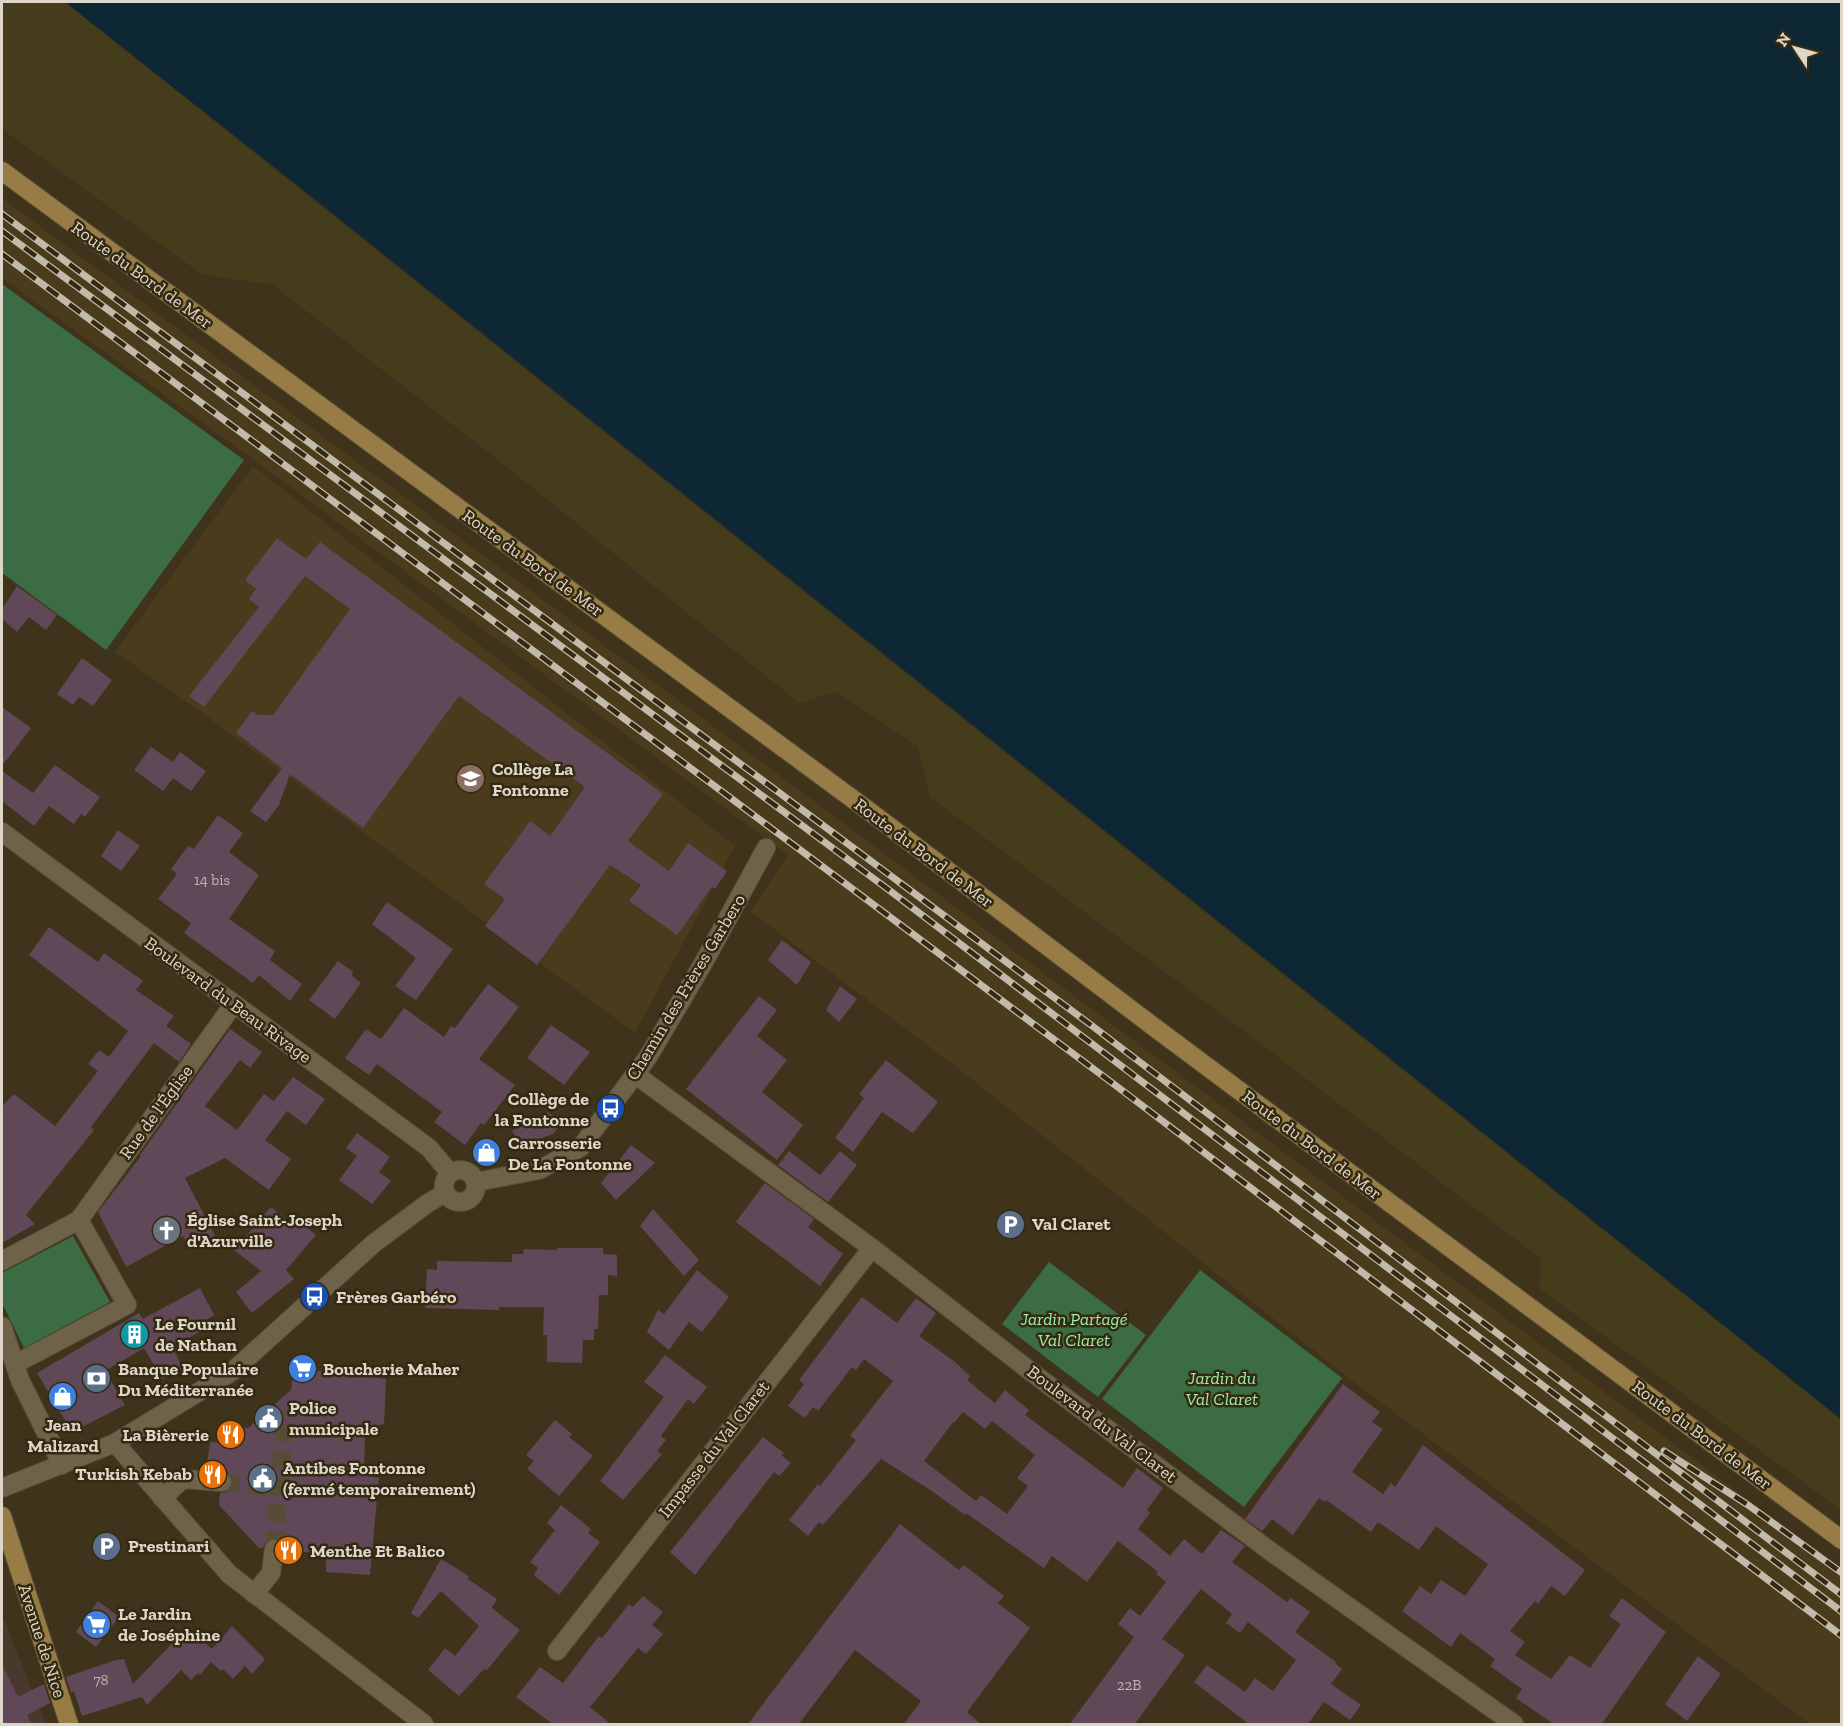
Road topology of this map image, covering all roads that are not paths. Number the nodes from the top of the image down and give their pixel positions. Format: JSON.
{"nodes":[{"id":1,"x":2,"y":171,"type":"edge"},
{"id":2,"x":2,"y":832,"type":"edge"},
{"id":3,"x":766,"y":848,"type":"dead end"},
{"id":4,"x":233,"y":1005,"type":"junction"},
{"id":5,"x":636,"y":1075,"type":"junction"},
{"id":6,"x":450,"y":1173,"type":"junction"},
{"id":7,"x":476,"y":1182,"type":"junction"},
{"id":8,"x":445,"y":1193,"type":"junction"},
{"id":9,"x":79,"y":1220,"type":"junction"},
{"id":10,"x":872,"y":1248,"type":"junction"},
{"id":11,"x":2,"y":1261,"type":"edge"},
{"id":12,"x":2,"y":1326,"type":"edge"},
{"id":13,"x":15,"y":1364,"type":"junction"},
{"id":14,"x":115,"y":1443,"type":"junction"},
{"id":15,"x":62,"y":1465,"type":"junction"},
{"id":16,"x":222,"y":1482,"type":"tunnel mouth"},
{"id":17,"x":2,"y":1488,"type":"edge"},
{"id":18,"x":162,"y":1498,"type":"junction"},
{"id":19,"x":2,"y":1516,"type":"edge"},
{"id":20,"x":1842,"y":1540,"type":"edge"},
{"id":21,"x":274,"y":1549,"type":"tunnel mouth"},
{"id":22,"x":8,"y":1552,"type":"edge"},
{"id":23,"x":254,"y":1594,"type":"junction"},
{"id":24,"x":557,"y":1651,"type":"dead end"},
{"id":25,"x":69,"y":1725,"type":"edge"},
{"id":26,"x":424,"y":1725,"type":"edge"},
{"id":27,"x":1514,"y":1725,"type":"edge"}],
"edges":[{"from":1,"to":20,"type":"main road","name":"Route du Bord de Mer"},
{"from":2,"to":4,"type":"street","name":"Boulevard du Beau Rivage"},
{"from":3,"to":5,"type":"street","name":"Chemin des Frères Garbero"},
{"from":4,"to":6,"type":"street","name":"Boulevard du Beau Rivage"},
{"from":4,"to":9,"type":"street","name":"Rue de l'Église"},
{"from":5,"to":7,"type":"street","name":"Chemin des Frères Garbero"},
{"from":5,"to":10,"type":"street","name":"Boulevard du Val Claret"},
{"from":6,"to":7,"type":"street"},
{"from":6,"to":8,"type":"street"},
{"from":7,"to":8,"type":"street"},
{"from":8,"to":14,"type":"street"},
{"from":9,"to":11,"type":"street"},
{"from":9,"to":13,"type":"street"},
{"from":10,"to":24,"type":"street","name":"Impasse du Val Claret"},
{"from":10,"to":27,"type":"street","name":"Boulevard du Val Claret"},
{"from":12,"to":13,"type":"street"},
{"from":13,"to":15,"type":"street"},
{"from":14,"to":15,"type":"street"},
{"from":14,"to":18,"type":"street"},
{"from":15,"to":17,"type":"street"},
{"from":16,"to":18,"type":"street"},
{"from":18,"to":23,"type":"street"},
{"from":19,"to":22,"type":"main road","name":"Avenue de Nice"},
{"from":21,"to":23,"type":"street"},
{"from":22,"to":25,"type":"main road","name":"Avenue de Nice"},
{"from":23,"to":26,"type":"street"}]}
